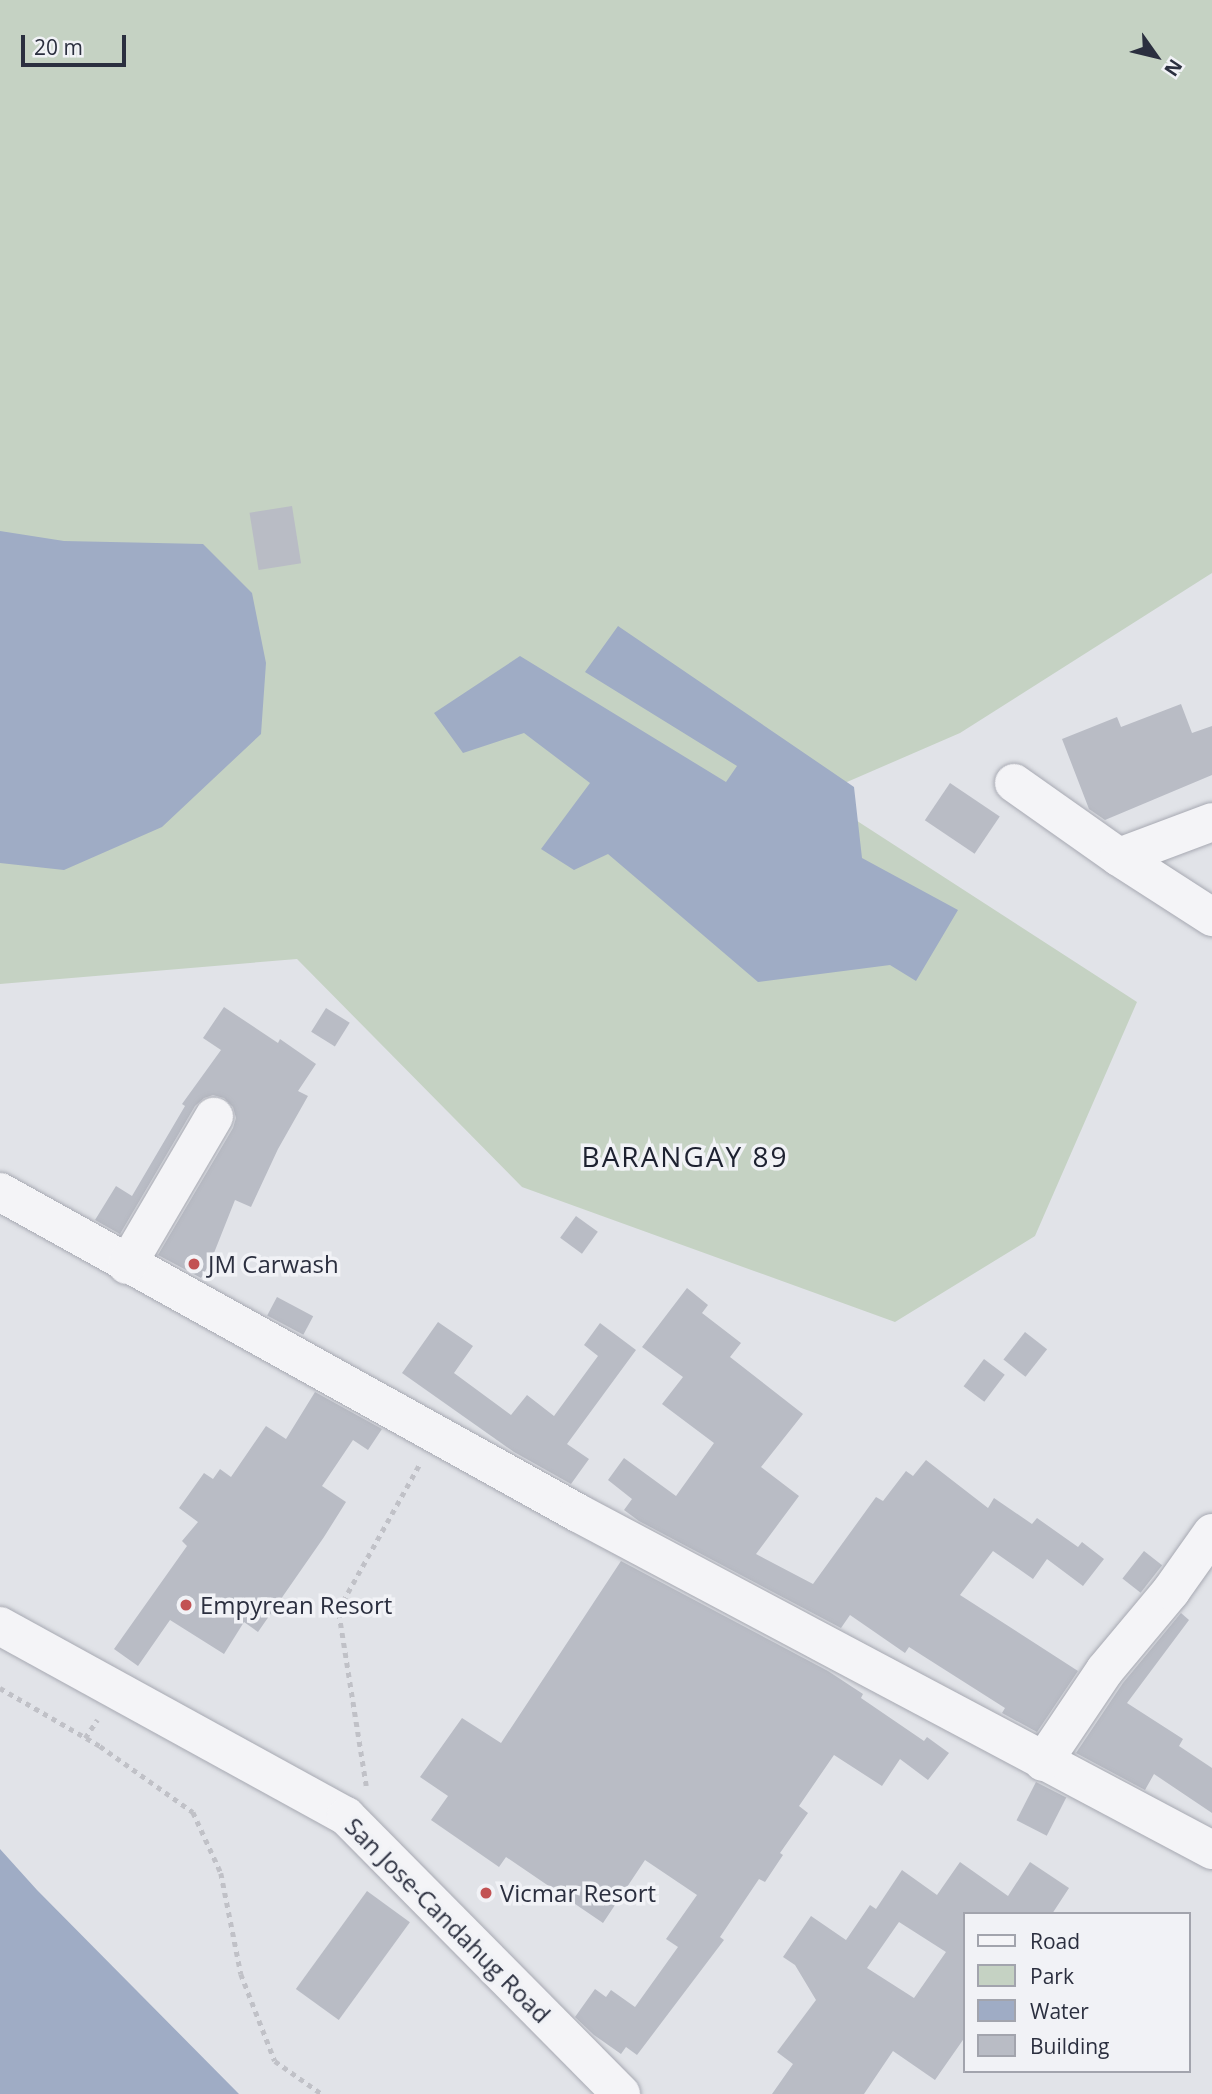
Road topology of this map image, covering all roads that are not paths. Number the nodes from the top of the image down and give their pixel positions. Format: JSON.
{"nodes":[{"id":1,"x":1014,"y":783,"type":"dead end"},
{"id":2,"x":1212,"y":822,"type":"edge"},
{"id":3,"x":1119,"y":857,"type":"junction"},
{"id":4,"x":1212,"y":917,"type":"edge"},
{"id":5,"x":214,"y":1117,"type":"dead end"},
{"id":6,"x":0,"y":1192,"type":"edge"},
{"id":7,"x":127,"y":1265,"type":"junction"},
{"id":8,"x":1212,"y":1533,"type":"edge"},
{"id":9,"x":0,"y":1626,"type":"edge"},
{"id":10,"x":1043,"y":1762,"type":"junction"},
{"id":11,"x":1212,"y":1850,"type":"edge"},
{"id":12,"x":621,"y":2094,"type":"edge"}],
"edges":[{"from":1,"to":3,"type":"street"},
{"from":2,"to":3,"type":"street"},
{"from":3,"to":4,"type":"street"},
{"from":5,"to":7,"type":"street"},
{"from":6,"to":7,"type":"street"},
{"from":7,"to":10,"type":"street"},
{"from":8,"to":10,"type":"street"},
{"from":9,"to":12,"type":"street","name":"San Jose-Candahug Road"},
{"from":10,"to":11,"type":"street"}]}
